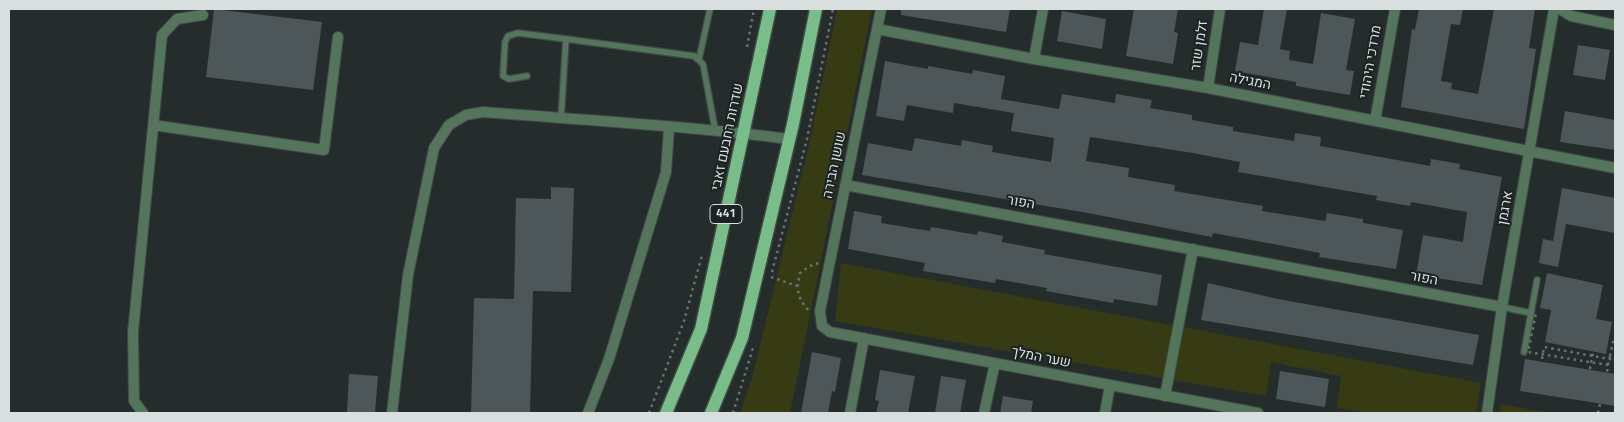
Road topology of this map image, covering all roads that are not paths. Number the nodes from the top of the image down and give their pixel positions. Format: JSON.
{"nodes":[{"id":1,"x":710,"y":9,"type":"edge"},
{"id":2,"x":770,"y":9,"type":"edge"},
{"id":3,"x":816,"y":9,"type":"edge"},
{"id":4,"x":881,"y":9,"type":"edge"},
{"id":5,"x":1043,"y":9,"type":"edge"},
{"id":6,"x":1220,"y":9,"type":"edge"},
{"id":7,"x":1394,"y":9,"type":"edge"},
{"id":8,"x":1554,"y":9,"type":"edge"},
{"id":9,"x":1560,"y":9,"type":"edge"},
{"id":10,"x":203,"y":15,"type":"dead end"},
{"id":11,"x":1615,"y":25,"type":"edge"},
{"id":12,"x":877,"y":29,"type":"junction"},
{"id":13,"x":338,"y":37,"type":"dead end"},
{"id":14,"x":566,"y":39,"type":"junction"},
{"id":15,"x":699,"y":59,"type":"junction"},
{"id":16,"x":1034,"y":59,"type":"junction"},
{"id":17,"x":527,"y":76,"type":"dead end"},
{"id":18,"x":1208,"y":88,"type":"junction"},
{"id":19,"x":561,"y":118,"type":"junction"},
{"id":20,"x":1375,"y":121,"type":"junction"},
{"id":21,"x":153,"y":124,"type":"junction"},
{"id":22,"x":669,"y":128,"type":"junction"},
{"id":23,"x":715,"y":129,"type":"junction"},
{"id":24,"x":744,"y":133,"type":"junction"},
{"id":25,"x":790,"y":139,"type":"junction"},
{"id":26,"x":1530,"y":152,"type":"junction"},
{"id":27,"x":1615,"y":168,"type":"edge"},
{"id":28,"x":844,"y":185,"type":"junction"},
{"id":29,"x":1193,"y":249,"type":"junction"},
{"id":30,"x":1536,"y":280,"type":"dead end"},
{"id":31,"x":1502,"y":308,"type":"junction"},
{"id":32,"x":1531,"y":313,"type":"junction"},
{"id":33,"x":821,"y":322,"type":"joint"},
{"id":34,"x":864,"y":338,"type":"junction"},
{"id":35,"x":1524,"y":352,"type":"dead end"},
{"id":36,"x":994,"y":363,"type":"junction"},
{"id":37,"x":1110,"y":385,"type":"junction"},
{"id":38,"x":1165,"y":396,"type":"junction"},
{"id":39,"x":1236,"y":411,"type":"edge"},
{"id":40,"x":144,"y":413,"type":"edge"},
{"id":41,"x":392,"y":413,"type":"edge"},
{"id":42,"x":588,"y":413,"type":"edge"},
{"id":43,"x":666,"y":413,"type":"edge"},
{"id":44,"x":711,"y":413,"type":"edge"},
{"id":45,"x":850,"y":413,"type":"edge"},
{"id":46,"x":984,"y":413,"type":"edge"},
{"id":47,"x":1105,"y":413,"type":"edge"},
{"id":48,"x":1258,"y":413,"type":"edge"},
{"id":49,"x":1487,"y":413,"type":"edge"}],
"edges":[{"from":1,"to":15,"type":"lane"},
{"from":2,"to":24,"type":"main road","name":"שדרות רחבעם זאבי","number":"441"},
{"from":3,"to":25,"type":"main road"},
{"from":4,"to":12,"type":"street","name":"שושן הבירה"},
{"from":5,"to":16,"type":"street"},
{"from":6,"to":18,"type":"street","name":"זלמן שזר"},
{"from":7,"to":20,"type":"street","name":"מרדכי היהודי"},
{"from":8,"to":26,"type":"street","name":"ארגמן"},
{"from":9,"to":11,"type":"street"},
{"from":10,"to":21,"type":"street"},
{"from":12,"to":16,"type":"street","name":"המגילה"},
{"from":12,"to":28,"type":"street","name":"שושן הבירה"},
{"from":13,"to":21,"type":"street"},
{"from":14,"to":15,"type":"lane"},
{"from":14,"to":17,"type":"lane"},
{"from":14,"to":19,"type":"lane"},
{"from":15,"to":23,"type":"lane"},
{"from":16,"to":18,"type":"street","name":"המגילה"},
{"from":18,"to":20,"type":"street","name":"המגילה"},
{"from":19,"to":22,"type":"street"},
{"from":19,"to":41,"type":"street"},
{"from":20,"to":26,"type":"street","name":"המגילה"},
{"from":21,"to":40,"type":"street"},
{"from":22,"to":23,"type":"street"},
{"from":22,"to":42,"type":"street"},
{"from":23,"to":24,"type":"street"},
{"from":24,"to":25,"type":"street"},
{"from":24,"to":43,"type":"main road","name":"שדרות רחבעם זאבי","number":"441"},
{"from":25,"to":44,"type":"main road"},
{"from":26,"to":27,"type":"street","name":"המגילה"},
{"from":26,"to":31,"type":"street","name":"ארגמן"},
{"from":28,"to":29,"type":"street","name":"הפור"},
{"from":28,"to":33,"type":"street","name":"שושן הבירה"},
{"from":29,"to":31,"type":"street","name":"הפור"},
{"from":29,"to":38,"type":"street"},
{"from":30,"to":32,"type":"lane"},
{"from":31,"to":32,"type":"lane"},
{"from":31,"to":49,"type":"street","name":"ארגמן"},
{"from":32,"to":35,"type":"lane"},
{"from":33,"to":34,"type":"street","name":"שער המלך"},
{"from":34,"to":36,"type":"street","name":"שער המלך"},
{"from":34,"to":45,"type":"street"},
{"from":36,"to":37,"type":"street","name":"שער המלך"},
{"from":36,"to":46,"type":"street"},
{"from":37,"to":38,"type":"street","name":"שער המלך"},
{"from":37,"to":47,"type":"street"},
{"from":38,"to":39,"type":"street","name":"שער המלך"},
{"from":39,"to":48,"type":"street","name":"שער המלך"}]}
